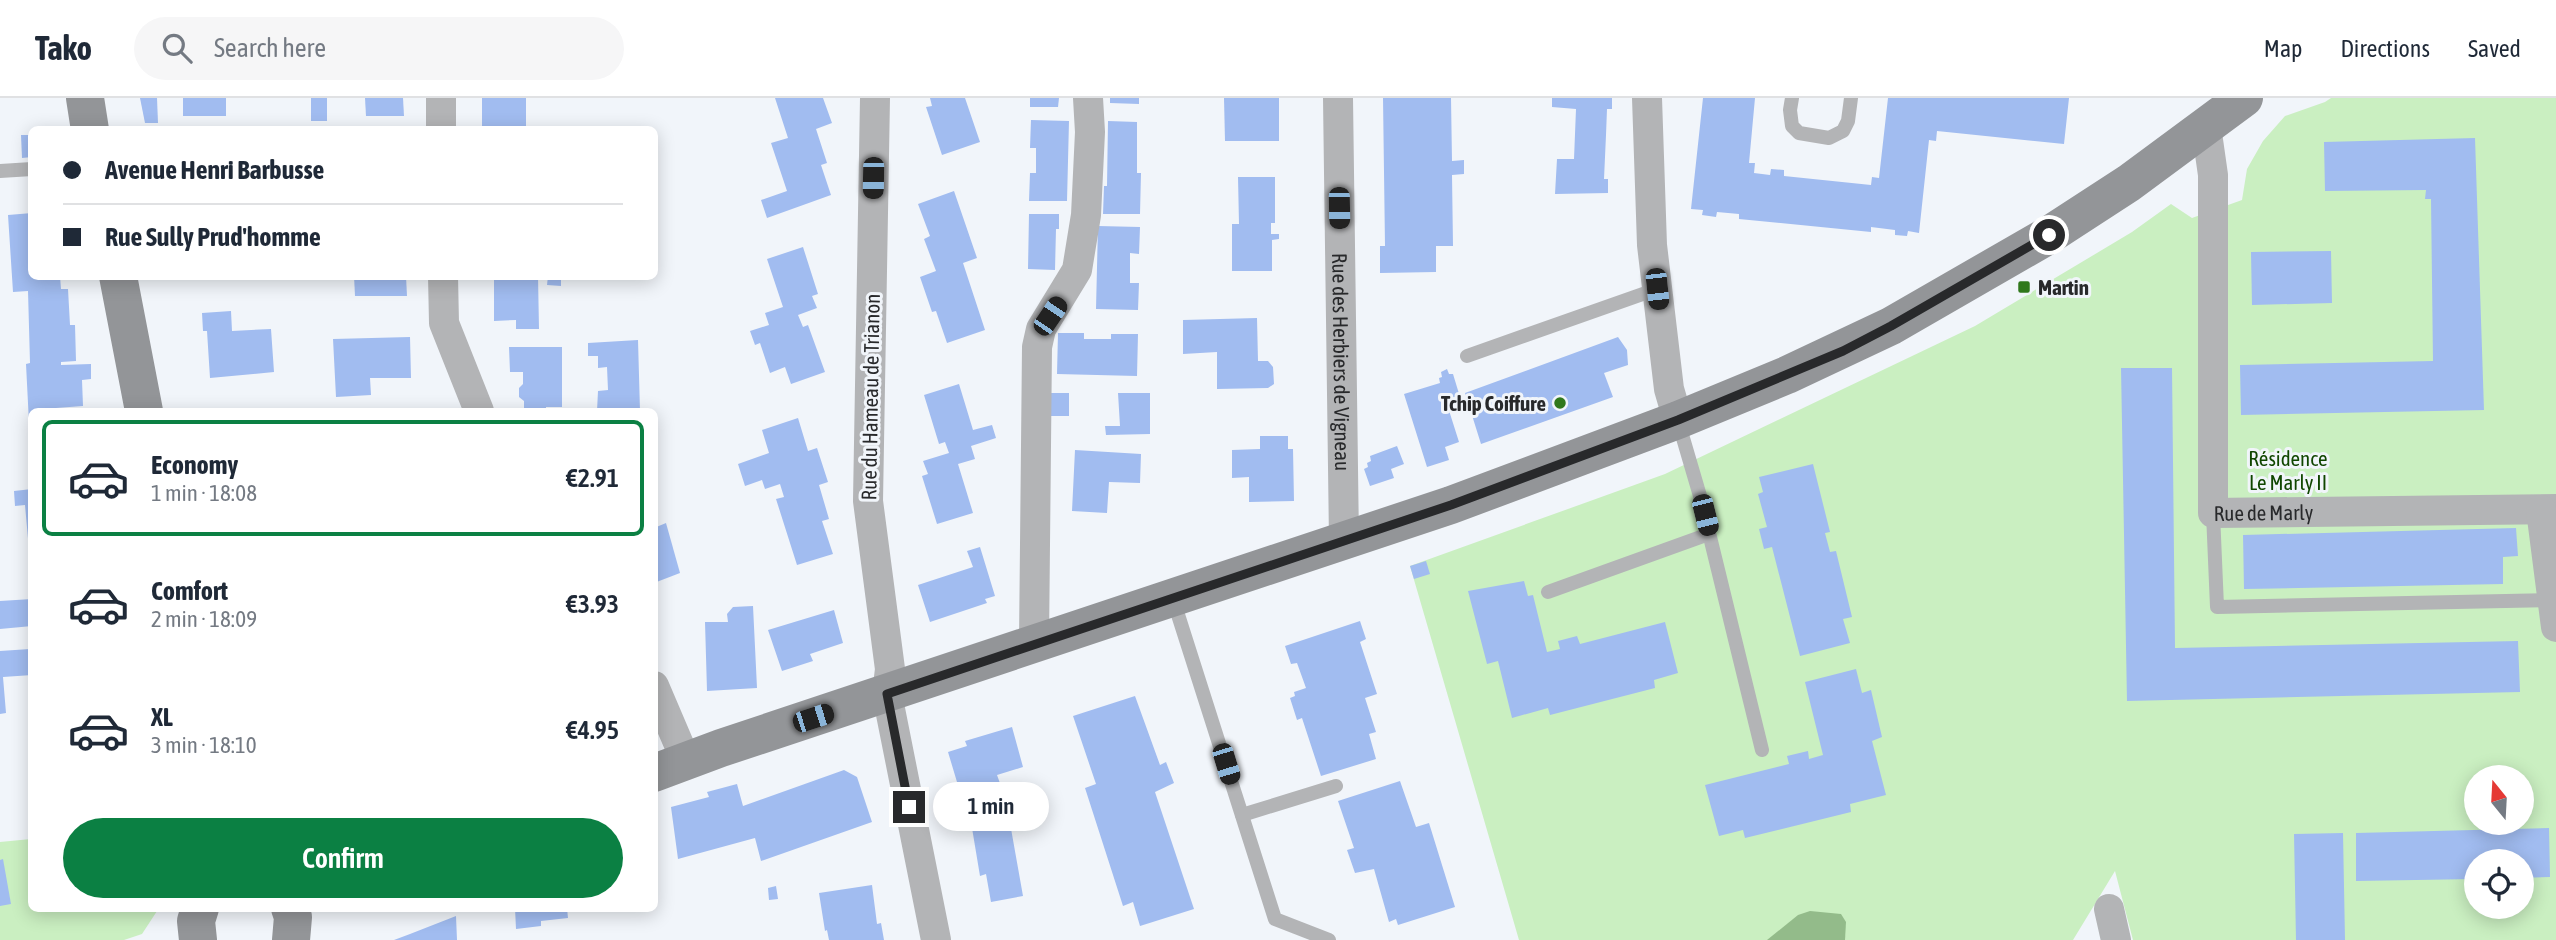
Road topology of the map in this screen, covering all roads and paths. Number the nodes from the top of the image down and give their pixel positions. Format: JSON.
{"nodes":[{"id":1,"x":85,"y":98,"type":"edge"},
{"id":2,"x":441,"y":98,"type":"edge"},
{"id":3,"x":875,"y":98,"type":"edge"},
{"id":4,"x":1088,"y":98,"type":"edge"},
{"id":5,"x":1338,"y":98,"type":"edge"},
{"id":6,"x":1647,"y":98,"type":"edge"},
{"id":7,"x":1792,"y":98,"type":"edge"},
{"id":8,"x":1852,"y":98,"type":"edge"},
{"id":9,"x":2223,"y":108,"type":"edge"},
{"id":10,"x":89,"y":126,"type":"edge"},
{"id":11,"x":441,"y":126,"type":"edge"},
{"id":12,"x":28,"y":169,"type":"edge"},
{"id":13,"x":0,"y":171,"type":"edge"},
{"id":14,"x":119,"y":280,"type":"edge"},
{"id":15,"x":443,"y":280,"type":"edge"},
{"id":16,"x":1657,"y":289,"type":"junction"},
{"id":17,"x":1467,"y":356,"type":"dead end"},
{"id":18,"x":144,"y":408,"type":"edge"},
{"id":19,"x":478,"y":408,"type":"edge"},
{"id":20,"x":1678,"y":420,"type":"junction"},
{"id":21,"x":2548,"y":509,"type":"edge"},
{"id":22,"x":2213,"y":513,"type":"junction"},
{"id":23,"x":1709,"y":534,"type":"junction"},
{"id":24,"x":1343,"y":541,"type":"junction"},
{"id":25,"x":1548,"y":592,"type":"dead end"},
{"id":26,"x":1172,"y":598,"type":"junction"},
{"id":27,"x":2554,"y":613,"type":"edge"},
{"id":28,"x":1034,"y":643,"type":"junction"},
{"id":29,"x":887,"y":694,"type":"junction"},
{"id":30,"x":658,"y":706,"type":"edge"},
{"id":31,"x":1762,"y":750,"type":"dead end"},
{"id":32,"x":670,"y":767,"type":"edge"},
{"id":33,"x":1336,"y":786,"type":"dead end"},
{"id":34,"x":1242,"y":815,"type":"junction"},
{"id":35,"x":2109,"y":909,"type":"dead end"},
{"id":36,"x":199,"y":912,"type":"edge"},
{"id":37,"x":198,"y":940,"type":"edge"},
{"id":38,"x":936,"y":940,"type":"edge"},
{"id":39,"x":1329,"y":940,"type":"edge"},
{"id":40,"x":2116,"y":940,"type":"edge"}],
"edges":[{"from":1,"to":10,"type":"street"},
{"from":2,"to":11,"type":"street"},
{"from":3,"to":29,"type":"street","name":"Rue du Hameau de Trianon"},
{"from":4,"to":28,"type":"street"},
{"from":5,"to":24,"type":"street","name":"Rue des Herbiers de Vigneau"},
{"from":6,"to":16,"type":"street"},
{"from":7,"to":8,"type":"lane"},
{"from":9,"to":20,"type":"street"},
{"from":9,"to":22,"type":"street","name":"Rue de Marly"},
{"from":12,"to":13,"type":"lane"},
{"from":14,"to":18,"type":"street"},
{"from":15,"to":19,"type":"street"},
{"from":16,"to":17,"type":"lane"},
{"from":16,"to":20,"type":"street"},
{"from":20,"to":23,"type":"lane"},
{"from":20,"to":24,"type":"street"},
{"from":21,"to":22,"type":"street","name":"Rue de Marly"},
{"from":21,"to":27,"type":"street","name":"Rue de Marly"},
{"from":22,"to":27,"type":"lane"},
{"from":23,"to":25,"type":"lane"},
{"from":23,"to":31,"type":"lane"},
{"from":24,"to":26,"type":"street"},
{"from":26,"to":28,"type":"street"},
{"from":26,"to":34,"type":"lane"},
{"from":28,"to":29,"type":"street"},
{"from":29,"to":32,"type":"street"},
{"from":29,"to":38,"type":"street","name":"Rue du Hameau de Trianon"},
{"from":30,"to":32,"type":"street"},
{"from":33,"to":34,"type":"lane"},
{"from":34,"to":39,"type":"lane"},
{"from":35,"to":40,"type":"street"},
{"from":36,"to":37,"type":"street"}]}
